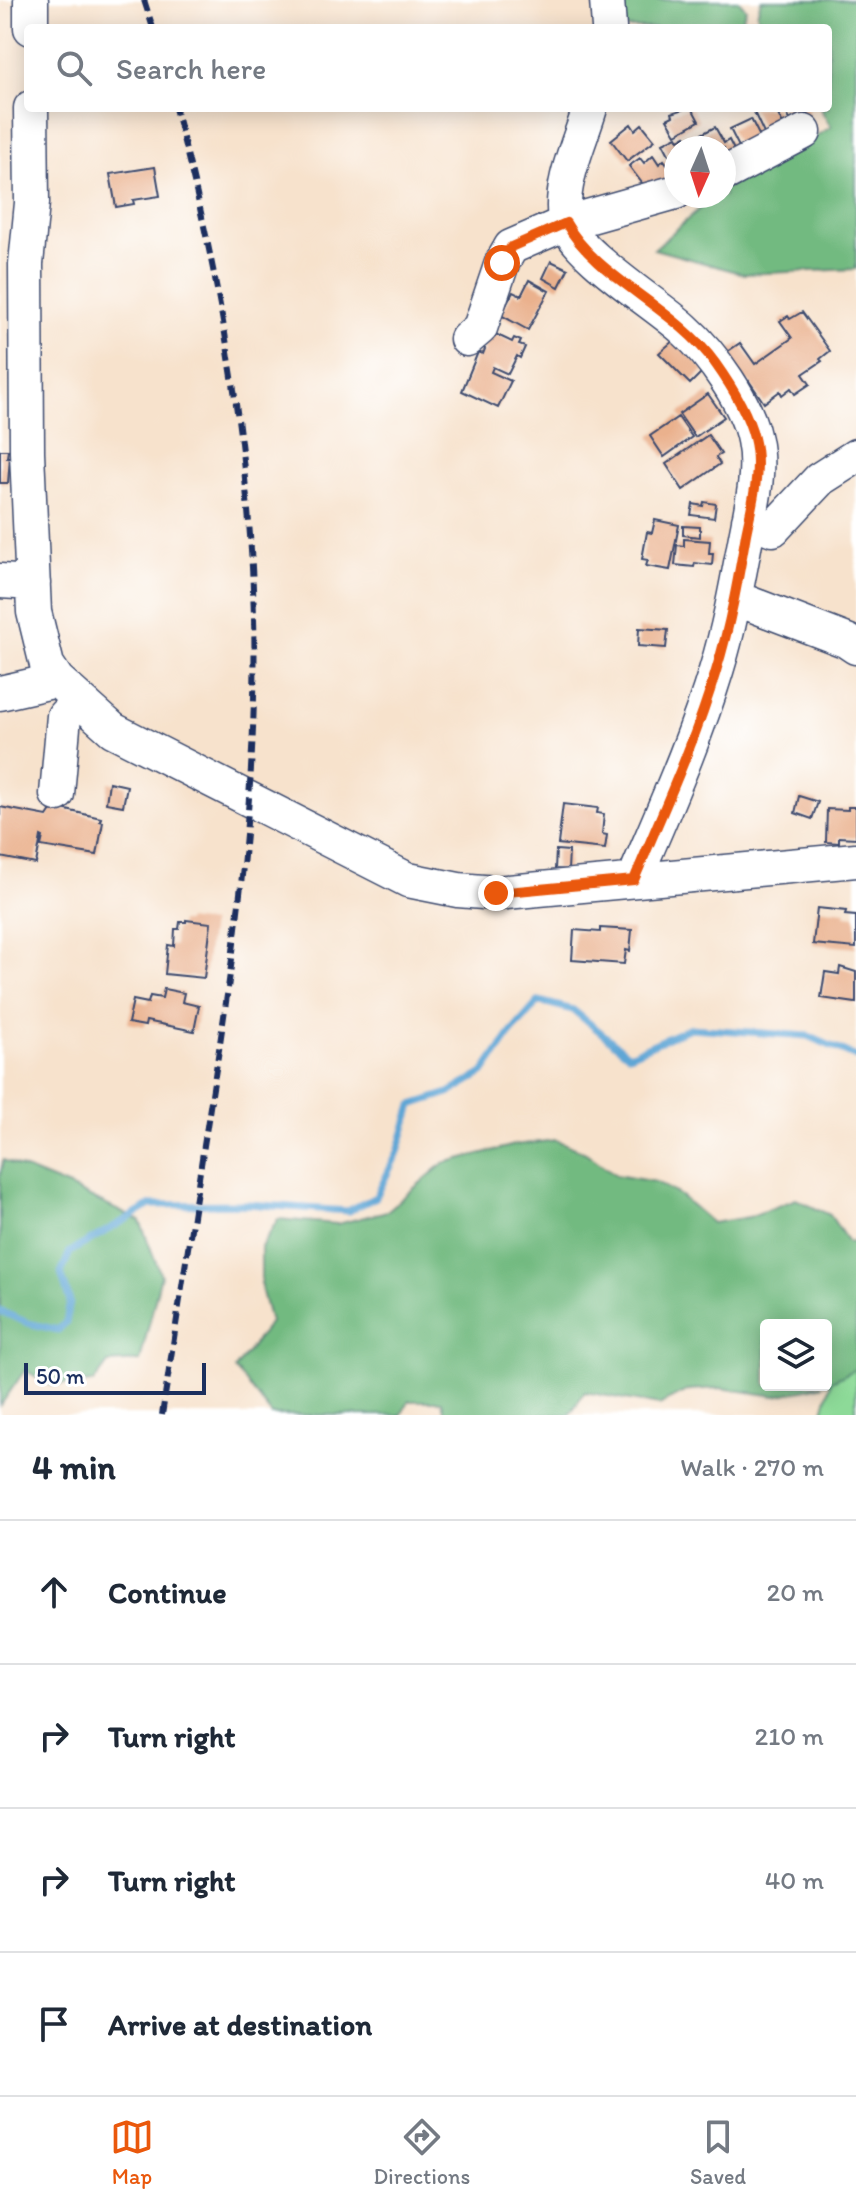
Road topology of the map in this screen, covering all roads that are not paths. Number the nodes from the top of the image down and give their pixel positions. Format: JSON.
{"nodes":[{"id":1,"x":31,"y":0,"type":"edge"},
{"id":2,"x":607,"y":0,"type":"edge"},
{"id":3,"x":31,"y":24,"type":"edge"},
{"id":4,"x":609,"y":24,"type":"edge"},
{"id":5,"x":31,"y":112,"type":"edge"},
{"id":6,"x":589,"y":112,"type":"edge"},
{"id":7,"x":804,"y":132,"type":"dead end"},
{"id":8,"x":736,"y":168,"type":"edge"},
{"id":9,"x":664,"y":195,"type":"edge"},
{"id":10,"x":566,"y":223,"type":"junction"},
{"id":11,"x":13,"y":266,"type":"edge"},
{"id":12,"x":467,"y":339,"type":"dead end"},
{"id":13,"x":856,"y":456,"type":"edge"},
{"id":14,"x":749,"y":520,"type":"junction"},
{"id":15,"x":16,"y":582,"type":"edge"},
{"id":16,"x":735,"y":598,"type":"junction"},
{"id":17,"x":856,"y":647,"type":"edge"},
{"id":18,"x":68,"y":690,"type":"junction"},
{"id":19,"x":0,"y":693,"type":"edge"},
{"id":20,"x":57,"y":794,"type":"dead end"},
{"id":21,"x":856,"y":860,"type":"edge"},
{"id":22,"x":634,"y":880,"type":"junction"}],
"edges":[{"from":1,"to":3,"type":"street"},
{"from":2,"to":4,"type":"street"},
{"from":5,"to":11,"type":"street"},
{"from":6,"to":10,"type":"street"},
{"from":7,"to":8,"type":"street"},
{"from":9,"to":10,"type":"street"},
{"from":10,"to":12,"type":"street"},
{"from":10,"to":14,"type":"street"},
{"from":11,"to":15,"type":"street"},
{"from":13,"to":14,"type":"street"},
{"from":14,"to":16,"type":"street"},
{"from":15,"to":18,"type":"street"},
{"from":16,"to":17,"type":"street"},
{"from":16,"to":22,"type":"street"},
{"from":18,"to":19,"type":"street"},
{"from":18,"to":20,"type":"street"},
{"from":18,"to":22,"type":"street"},
{"from":21,"to":22,"type":"street"}]}
